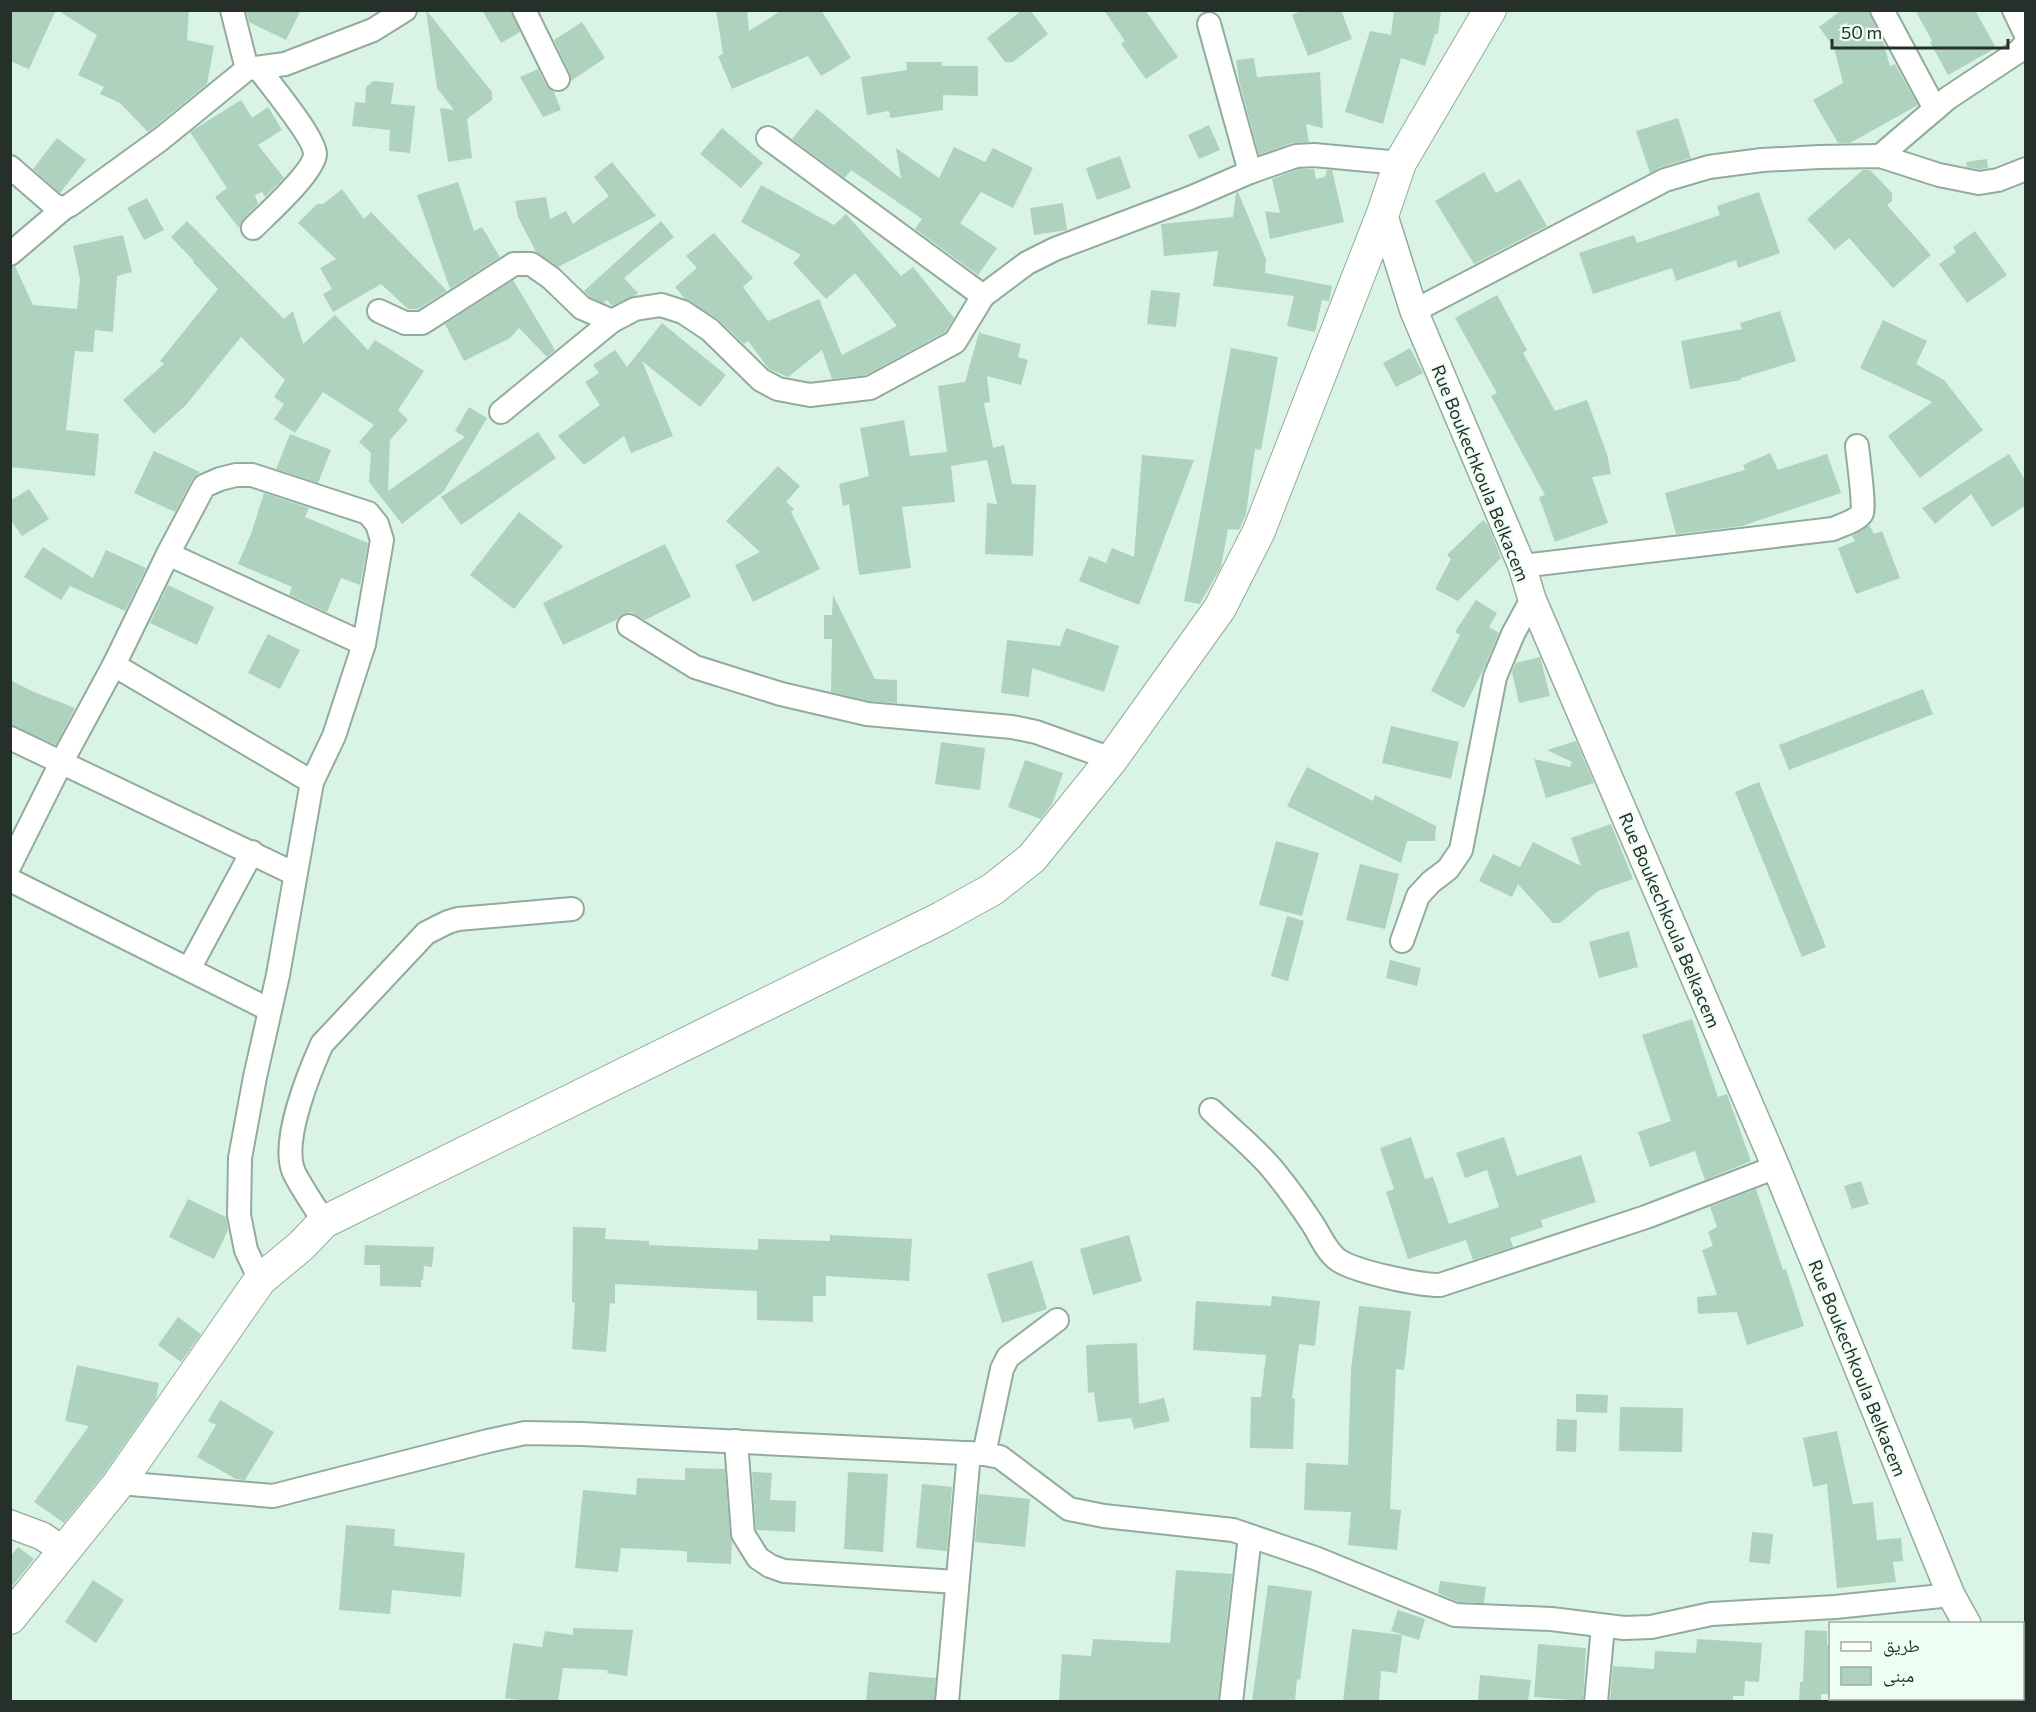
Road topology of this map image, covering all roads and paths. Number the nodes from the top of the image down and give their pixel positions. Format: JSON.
{"nodes":[{"id":1,"x":232,"y":10,"type":"edge"},
{"id":2,"x":405,"y":10,"type":"edge"},
{"id":3,"x":524,"y":10,"type":"edge"},
{"id":4,"x":1490,"y":10,"type":"edge"},
{"id":5,"x":1882,"y":10,"type":"edge"},
{"id":6,"x":2014,"y":10,"type":"edge"},
{"id":7,"x":1209,"y":24,"type":"dead end"},
{"id":8,"x":2025,"y":35,"type":"edge"},
{"id":9,"x":2025,"y":43,"type":"edge"},
{"id":10,"x":253,"y":69,"type":"junction"},
{"id":11,"x":558,"y":79,"type":"dead end"},
{"id":12,"x":1935,"y":109,"type":"junction"},
{"id":13,"x":768,"y":138,"type":"dead end"},
{"id":14,"x":1880,"y":156,"type":"junction"},
{"id":15,"x":1400,"y":163,"type":"junction"},
{"id":16,"x":10,"y":167,"type":"edge"},
{"id":17,"x":2025,"y":169,"type":"edge"},
{"id":18,"x":1250,"y":172,"type":"junction"},
{"id":19,"x":64,"y":208,"type":"junction"},
{"id":20,"x":1383,"y":213,"type":"junction"},
{"id":21,"x":253,"y":228,"type":"dead end"},
{"id":22,"x":10,"y":254,"type":"edge"},
{"id":23,"x":983,"y":296,"type":"junction"},
{"id":24,"x":379,"y":311,"type":"dead end"},
{"id":25,"x":1414,"y":311,"type":"junction"},
{"id":26,"x":612,"y":321,"type":"junction"},
{"id":27,"x":501,"y":412,"type":"dead end"},
{"id":28,"x":1857,"y":446,"type":"dead end"},
{"id":29,"x":168,"y":554,"type":"junction"},
{"id":30,"x":1522,"y":566,"type":"junction"},
{"id":31,"x":1532,"y":599,"type":"junction"},
{"id":32,"x":628,"y":626,"type":"dead end"},
{"id":33,"x":364,"y":644,"type":"junction"},
{"id":34,"x":114,"y":665,"type":"junction"},
{"id":35,"x":10,"y":738,"type":"edge"},
{"id":36,"x":1112,"y":759,"type":"junction"},
{"id":37,"x":62,"y":763,"type":"junction"},
{"id":38,"x":312,"y":782,"type":"junction"},
{"id":39,"x":252,"y":852,"type":"junction"},
{"id":40,"x":10,"y":865,"type":"edge"},
{"id":41,"x":295,"y":874,"type":"junction"},
{"id":42,"x":10,"y":880,"type":"edge"},
{"id":43,"x":572,"y":909,"type":"dead end"},
{"id":44,"x":1402,"y":941,"type":"dead end"},
{"id":45,"x":189,"y":969,"type":"junction"},
{"id":46,"x":270,"y":1010,"type":"junction"},
{"id":47,"x":1211,"y":1110,"type":"dead end"},
{"id":48,"x":1776,"y":1167,"type":"junction"},
{"id":49,"x":324,"y":1222,"type":"junction"},
{"id":50,"x":260,"y":1280,"type":"junction"},
{"id":51,"x":1057,"y":1320,"type":"dead end"},
{"id":52,"x":736,"y":1441,"type":"junction"},
{"id":53,"x":976,"y":1453,"type":"junction"},
{"id":54,"x":119,"y":1482,"type":"junction"},
{"id":55,"x":10,"y":1524,"type":"edge"},
{"id":56,"x":1250,"y":1536,"type":"junction"},
{"id":57,"x":63,"y":1550,"type":"junction"},
{"id":58,"x":957,"y":1582,"type":"junction"},
{"id":59,"x":1951,"y":1595,"type":"junction"},
{"id":60,"x":10,"y":1618,"type":"edge"},
{"id":61,"x":1966,"y":1622,"type":"edge"},
{"id":62,"x":1603,"y":1626,"type":"junction"},
{"id":63,"x":947,"y":1701,"type":"edge"},
{"id":64,"x":1231,"y":1701,"type":"edge"},
{"id":65,"x":1596,"y":1701,"type":"edge"}],
"edges":[{"from":1,"to":10,"type":"street"},
{"from":2,"to":10,"type":"street"},
{"from":3,"to":11,"type":"street"},
{"from":4,"to":15,"type":"main road"},
{"from":5,"to":12,"type":"street"},
{"from":6,"to":8,"type":"street"},
{"from":7,"to":18,"type":"street"},
{"from":9,"to":12,"type":"street"},
{"from":10,"to":19,"type":"street"},
{"from":10,"to":21,"type":"street"},
{"from":12,"to":14,"type":"street"},
{"from":13,"to":23,"type":"street"},
{"from":14,"to":17,"type":"street"},
{"from":14,"to":25,"type":"street"},
{"from":15,"to":18,"type":"street"},
{"from":15,"to":20,"type":"main road"},
{"from":16,"to":19,"type":"street"},
{"from":18,"to":23,"type":"street"},
{"from":19,"to":22,"type":"street"},
{"from":20,"to":25,"type":"street","name":"Rue Boukechkoula Belkacem"},
{"from":20,"to":36,"type":"main road"},
{"from":23,"to":26,"type":"street"},
{"from":24,"to":26,"type":"street"},
{"from":25,"to":30,"type":"street","name":"Rue Boukechkoula Belkacem"},
{"from":26,"to":27,"type":"street"},
{"from":28,"to":30,"type":"street"},
{"from":29,"to":33,"type":"street"},
{"from":29,"to":33,"type":"street"},
{"from":29,"to":34,"type":"street"},
{"from":30,"to":31,"type":"street","name":"Rue Boukechkoula Belkacem"},
{"from":31,"to":44,"type":"street"},
{"from":31,"to":48,"type":"street","name":"Rue Boukechkoula Belkacem"},
{"from":32,"to":36,"type":"street"},
{"from":33,"to":38,"type":"street"},
{"from":34,"to":37,"type":"street"},
{"from":34,"to":38,"type":"street"},
{"from":35,"to":37,"type":"street"},
{"from":36,"to":49,"type":"main road"},
{"from":37,"to":39,"type":"street"},
{"from":37,"to":40,"type":"street"},
{"from":38,"to":41,"type":"street"},
{"from":39,"to":41,"type":"street"},
{"from":39,"to":45,"type":"street"},
{"from":41,"to":46,"type":"street"},
{"from":42,"to":45,"type":"street"},
{"from":43,"to":49,"type":"street"},
{"from":45,"to":46,"type":"street"},
{"from":46,"to":50,"type":"street"},
{"from":47,"to":48,"type":"street"},
{"from":48,"to":59,"type":"street","name":"Rue Boukechkoula Belkacem"},
{"from":49,"to":50,"type":"main road"},
{"from":50,"to":54,"type":"main road"},
{"from":51,"to":53,"type":"street"},
{"from":52,"to":53,"type":"street"},
{"from":52,"to":54,"type":"street"},
{"from":52,"to":58,"type":"street"},
{"from":53,"to":56,"type":"street"},
{"from":53,"to":58,"type":"street"},
{"from":54,"to":57,"type":"main road"},
{"from":55,"to":57,"type":"street"},
{"from":56,"to":62,"type":"street"},
{"from":56,"to":64,"type":"street"},
{"from":57,"to":60,"type":"main road"},
{"from":58,"to":63,"type":"street"},
{"from":59,"to":61,"type":"street","name":"Rue Boukechkoula Belkacem"},
{"from":59,"to":62,"type":"street"},
{"from":62,"to":65,"type":"street"}]}
